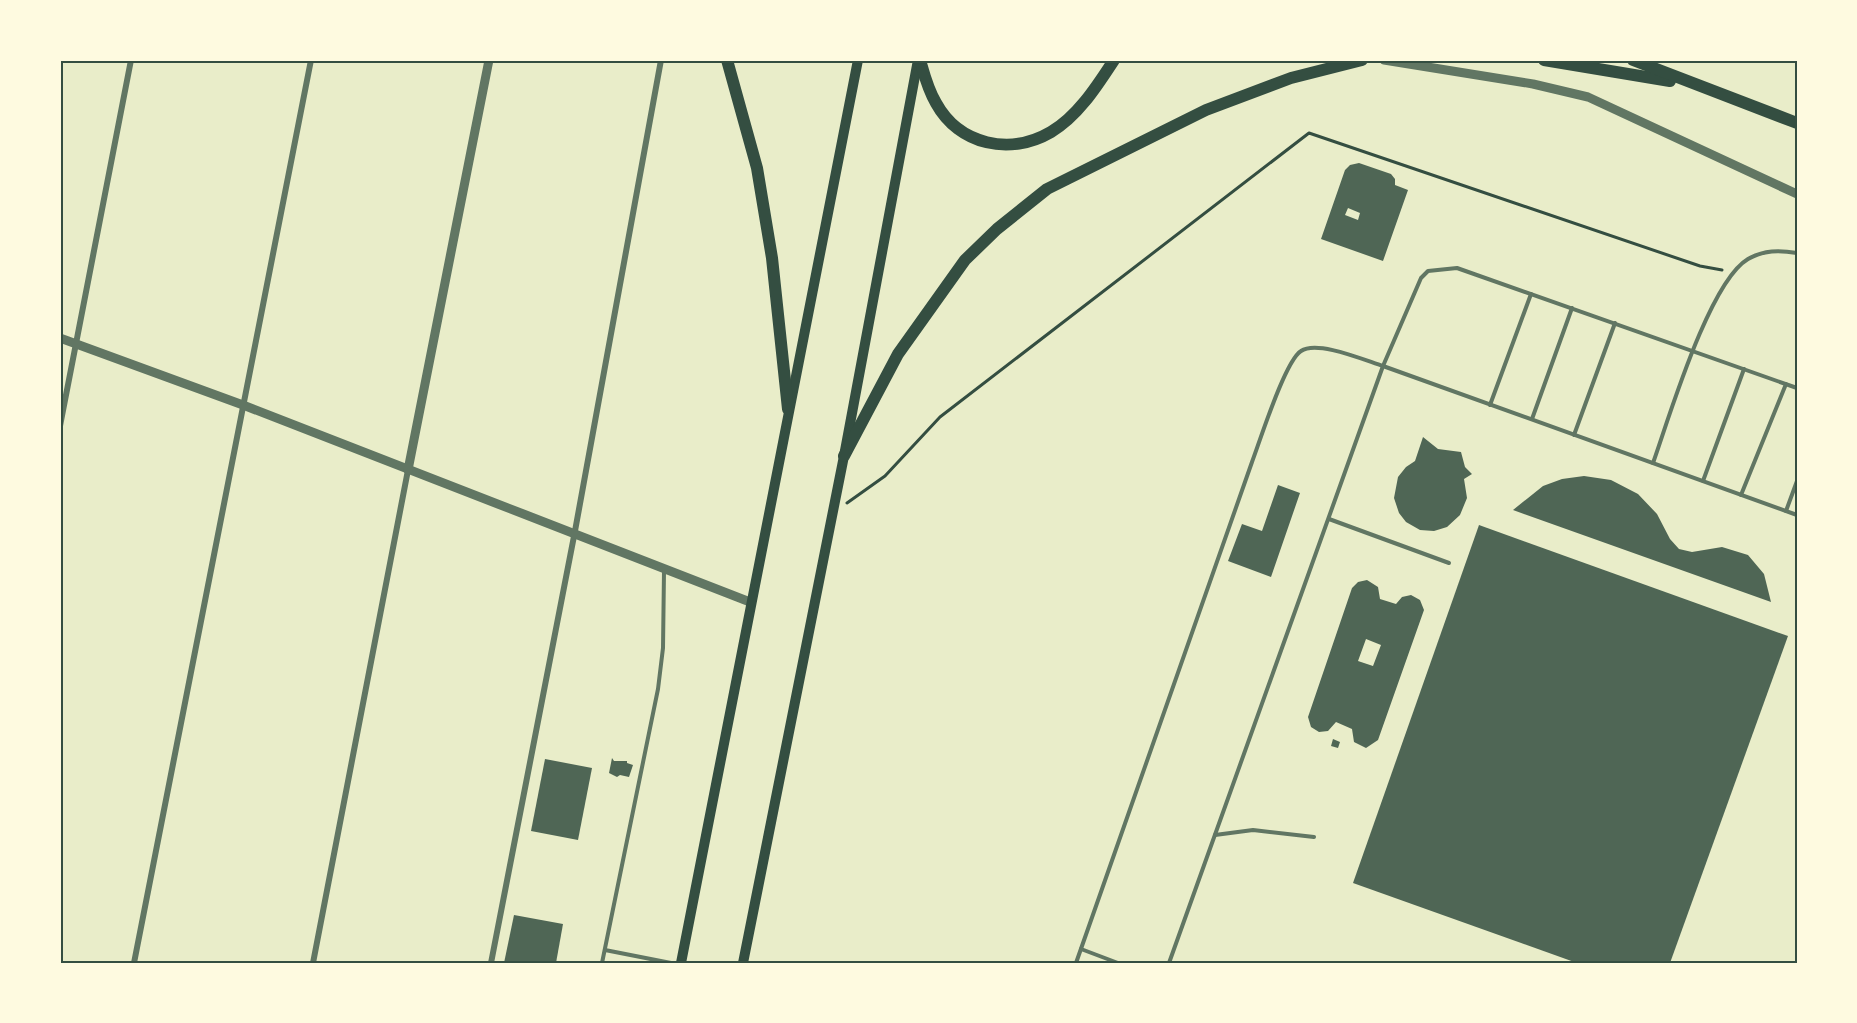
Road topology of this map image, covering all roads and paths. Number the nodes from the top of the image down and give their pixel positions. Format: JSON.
{"nodes":[{"id":1,"x":131,"y":60,"type":"edge"},
{"id":2,"x":311,"y":60,"type":"edge"},
{"id":3,"x":489,"y":60,"type":"edge"},
{"id":4,"x":661,"y":60,"type":"edge"},
{"id":5,"x":727,"y":60,"type":"edge"},
{"id":6,"x":858,"y":60,"type":"edge"},
{"id":7,"x":919,"y":60,"type":"edge"},
{"id":8,"x":1114,"y":60,"type":"edge"},
{"id":9,"x":1362,"y":60,"type":"edge"},
{"id":10,"x":1384,"y":60,"type":"edge"},
{"id":11,"x":1544,"y":60,"type":"edge"},
{"id":12,"x":1633,"y":60,"type":"edge"},
{"id":13,"x":1695,"y":86,"type":"junction"},
{"id":14,"x":1797,"y":123,"type":"edge"},
{"id":15,"x":1797,"y":194,"type":"edge"},
{"id":16,"x":1797,"y":253,"type":"edge"},
{"id":17,"x":1733,"y":272,"type":"junction"},
{"id":18,"x":1531,"y":294,"type":"junction"},
{"id":19,"x":1572,"y":308,"type":"junction"},
{"id":20,"x":1615,"y":323,"type":"junction"},
{"id":21,"x":60,"y":338,"type":"edge"},
{"id":22,"x":76,"y":344,"type":"junction"},
{"id":23,"x":1694,"y":350,"type":"junction"},
{"id":24,"x":1383,"y":366,"type":"junction"},
{"id":25,"x":1744,"y":369,"type":"junction"},
{"id":26,"x":1786,"y":384,"type":"junction"},
{"id":27,"x":1797,"y":388,"type":"edge"},
{"id":28,"x":243,"y":405,"type":"junction"},
{"id":29,"x":1490,"y":405,"type":"junction"},
{"id":30,"x":788,"y":409,"type":"junction"},
{"id":31,"x":1532,"y":419,"type":"junction"},
{"id":32,"x":60,"y":426,"type":"edge"},
{"id":33,"x":1574,"y":435,"type":"junction"},
{"id":34,"x":844,"y":456,"type":"junction"},
{"id":35,"x":1653,"y":463,"type":"junction"},
{"id":36,"x":408,"y":470,"type":"junction"},
{"id":37,"x":1703,"y":481,"type":"junction"},
{"id":38,"x":1797,"y":481,"type":"edge"},
{"id":39,"x":1741,"y":495,"type":"junction"},
{"id":40,"x":1786,"y":511,"type":"junction"},
{"id":41,"x":834,"y":512,"type":"junction"},
{"id":42,"x":1797,"y":515,"type":"edge"},
{"id":43,"x":1329,"y":519,"type":"junction"},
{"id":44,"x":574,"y":531,"type":"junction"},
{"id":45,"x":1449,"y":563,"type":"dead end"},
{"id":46,"x":664,"y":567,"type":"junction"},
{"id":47,"x":750,"y":602,"type":"junction"},
{"id":48,"x":1215,"y":835,"type":"junction"},
{"id":49,"x":1314,"y":837,"type":"dead end"},
{"id":50,"x":605,"y":950,"type":"junction"},
{"id":51,"x":1081,"y":950,"type":"junction"},
{"id":52,"x":134,"y":963,"type":"edge"},
{"id":53,"x":313,"y":963,"type":"edge"},
{"id":54,"x":491,"y":963,"type":"edge"},
{"id":55,"x":602,"y":963,"type":"edge"},
{"id":56,"x":671,"y":963,"type":"edge"},
{"id":57,"x":681,"y":963,"type":"edge"},
{"id":58,"x":742,"y":963,"type":"edge"},
{"id":59,"x":1076,"y":963,"type":"edge"},
{"id":60,"x":1118,"y":963,"type":"edge"},
{"id":61,"x":1169,"y":963,"type":"edge"}],
"edges":[{"from":1,"to":22,"type":"street"},
{"from":2,"to":28,"type":"street"},
{"from":3,"to":36,"type":"street"},
{"from":4,"to":44,"type":"street"},
{"from":5,"to":30,"type":"highway"},
{"from":6,"to":30,"type":"main road"},
{"from":7,"to":8,"type":"highway"},
{"from":7,"to":34,"type":"main road"},
{"from":9,"to":34,"type":"highway"},
{"from":10,"to":15,"type":"street"},
{"from":11,"to":13,"type":"highway"},
{"from":12,"to":13,"type":"highway"},
{"from":13,"to":14,"type":"highway"},
{"from":16,"to":17,"type":"lane"},
{"from":17,"to":23,"type":"lane"},
{"from":17,"to":41,"type":"path"},
{"from":18,"to":19,"type":"lane"},
{"from":18,"to":24,"type":"lane"},
{"from":18,"to":29,"type":"lane"},
{"from":19,"to":20,"type":"lane"},
{"from":19,"to":31,"type":"lane"},
{"from":20,"to":23,"type":"lane"},
{"from":20,"to":33,"type":"lane"},
{"from":21,"to":22,"type":"street"},
{"from":22,"to":28,"type":"street"},
{"from":22,"to":32,"type":"street"},
{"from":23,"to":25,"type":"lane"},
{"from":23,"to":35,"type":"lane"},
{"from":24,"to":29,"type":"lane"},
{"from":24,"to":43,"type":"lane"},
{"from":24,"to":51,"type":"lane"},
{"from":25,"to":26,"type":"lane"},
{"from":25,"to":37,"type":"lane"},
{"from":26,"to":27,"type":"lane"},
{"from":26,"to":39,"type":"lane"},
{"from":28,"to":36,"type":"street"},
{"from":28,"to":52,"type":"street"},
{"from":29,"to":31,"type":"lane"},
{"from":30,"to":47,"type":"main road"},
{"from":31,"to":33,"type":"lane"},
{"from":33,"to":35,"type":"lane"},
{"from":34,"to":41,"type":"main road"},
{"from":35,"to":37,"type":"lane"},
{"from":36,"to":44,"type":"street"},
{"from":36,"to":53,"type":"street"},
{"from":37,"to":39,"type":"lane"},
{"from":38,"to":40,"type":"lane"},
{"from":39,"to":40,"type":"lane"},
{"from":40,"to":42,"type":"lane"},
{"from":41,"to":58,"type":"main road"},
{"from":43,"to":45,"type":"lane"},
{"from":43,"to":48,"type":"lane"},
{"from":44,"to":46,"type":"street"},
{"from":44,"to":54,"type":"street"},
{"from":46,"to":47,"type":"street"},
{"from":46,"to":50,"type":"lane"},
{"from":47,"to":57,"type":"main road"},
{"from":48,"to":49,"type":"lane"},
{"from":48,"to":61,"type":"lane"},
{"from":50,"to":55,"type":"lane"},
{"from":50,"to":56,"type":"lane"},
{"from":51,"to":59,"type":"lane"},
{"from":51,"to":60,"type":"lane"}]}
